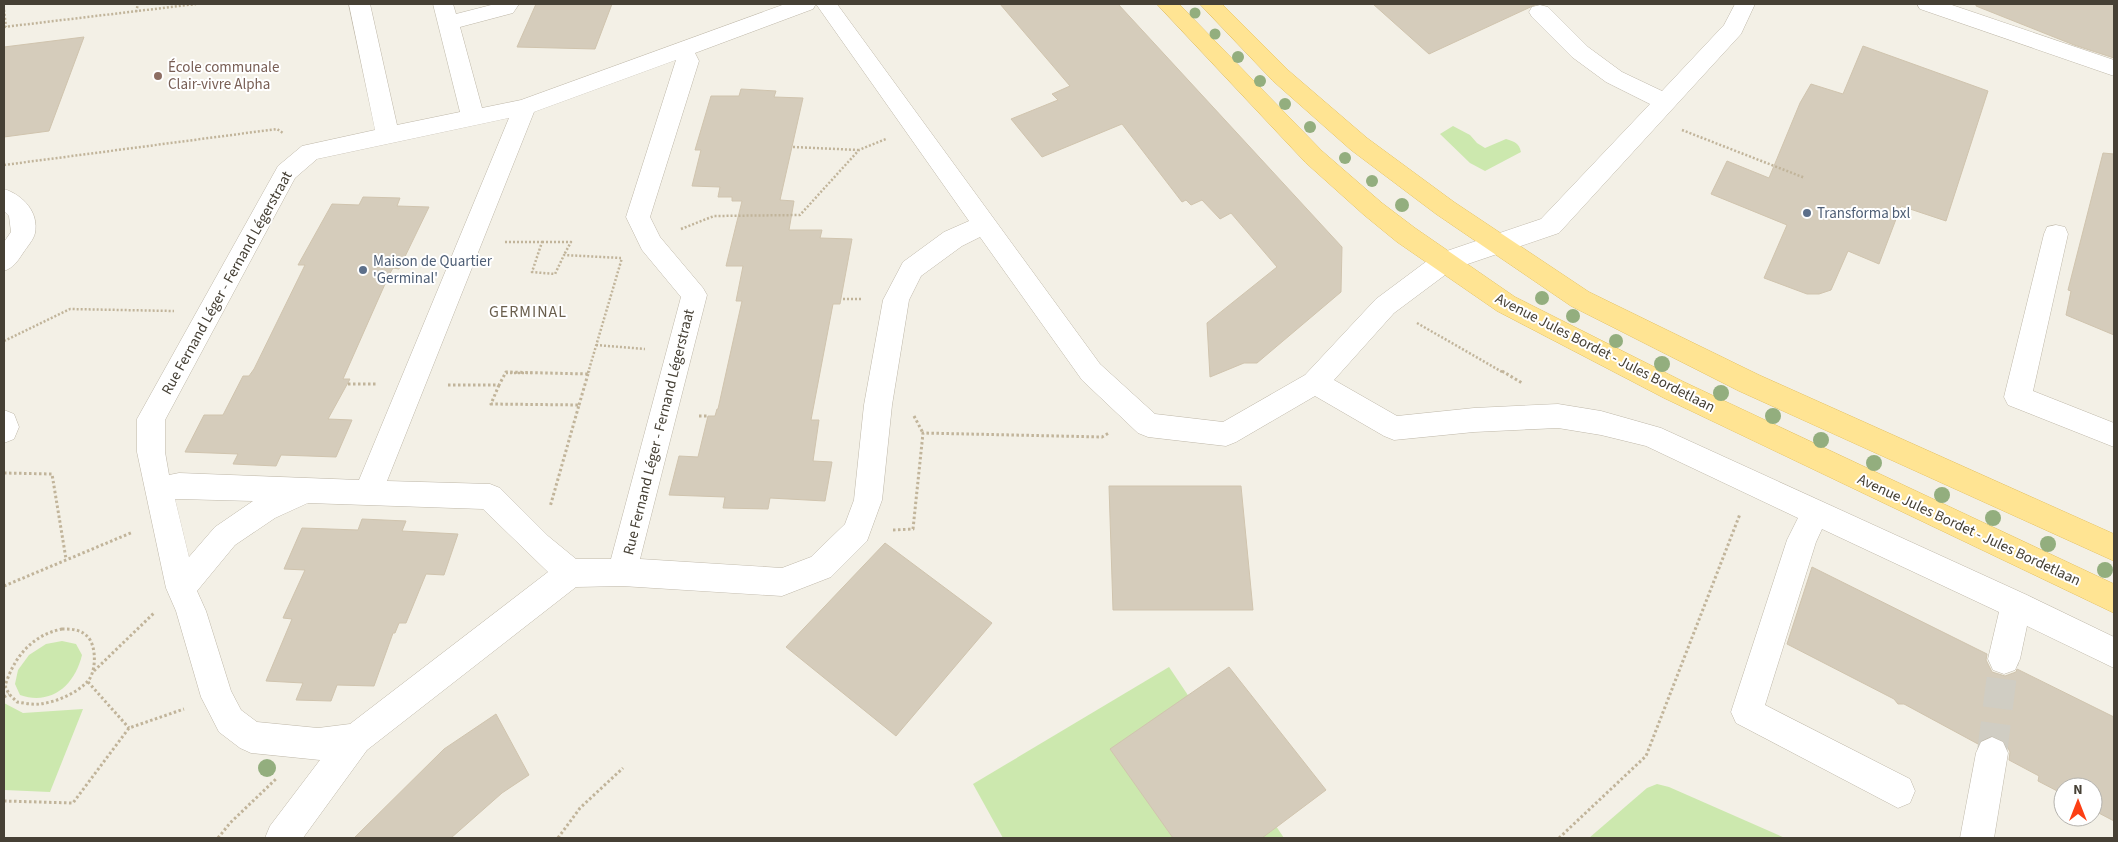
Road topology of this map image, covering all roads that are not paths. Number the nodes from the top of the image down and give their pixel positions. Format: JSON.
{"nodes":[{"id":1,"x":360,"y":4,"type":"edge"},
{"id":2,"x":508,"y":4,"type":"edge"},
{"id":3,"x":805,"y":4,"type":"edge"},
{"id":4,"x":826,"y":4,"type":"edge"},
{"id":5,"x":1167,"y":4,"type":"edge"},
{"id":6,"x":1210,"y":4,"type":"edge"},
{"id":7,"x":1745,"y":4,"type":"edge"},
{"id":8,"x":1928,"y":4,"type":"edge"},
{"id":9,"x":1540,"y":12,"type":"dead end"},
{"id":10,"x":446,"y":13,"type":"edge"},
{"id":11,"x":682,"y":49,"type":"junction"},
{"id":12,"x":2114,"y":68,"type":"edge"},
{"id":13,"x":525,"y":107,"type":"junction"},
{"id":14,"x":1658,"y":110,"type":"junction"},
{"id":15,"x":473,"y":117,"type":"junction"},
{"id":16,"x":388,"y":136,"type":"junction"},
{"id":17,"x":4,"y":198,"type":"edge"},
{"id":18,"x":985,"y":224,"type":"junction"},
{"id":19,"x":2056,"y":234,"type":"dead end"},
{"id":20,"x":1498,"y":244,"type":"junction"},
{"id":21,"x":4,"y":262,"type":"edge"},
{"id":22,"x":1444,"y":262,"type":"junction"},
{"id":23,"x":1315,"y":383,"type":"junction"},
{"id":24,"x":4,"y":422,"type":"edge"},
{"id":25,"x":4,"y":430,"type":"edge"},
{"id":26,"x":2114,"y":435,"type":"edge"},
{"id":27,"x":158,"y":489,"type":"junction"},
{"id":28,"x":309,"y":490,"type":"junction"},
{"id":29,"x":368,"y":492,"type":"junction"},
{"id":30,"x":1816,"y":512,"type":"junction"},
{"id":31,"x":2114,"y":548,"type":"edge"},
{"id":32,"x":622,"y":572,"type":"junction"},
{"id":33,"x":570,"y":573,"type":"junction"},
{"id":34,"x":181,"y":588,"type":"junction"},
{"id":35,"x":2114,"y":598,"type":"edge"},
{"id":36,"x":2016,"y":605,"type":"junction"},
{"id":37,"x":2114,"y":653,"type":"edge"},
{"id":38,"x":2004,"y":659,"type":"tunnel mouth"},
{"id":39,"x":356,"y":738,"type":"junction"},
{"id":40,"x":1992,"y":752,"type":"tunnel mouth"},
{"id":41,"x":1898,"y":791,"type":"dead end"},
{"id":42,"x":282,"y":838,"type":"edge"},
{"id":43,"x":1977,"y":838,"type":"edge"}],
"edges":[{"from":1,"to":16,"type":"street"},
{"from":2,"to":10,"type":"street"},
{"from":3,"to":11,"type":"street","name":"Rue Fernand Léger - Fernand Légerstraat"},
{"from":4,"to":18,"type":"street"},
{"from":5,"to":22,"type":"main road","name":"Avenue Jules Bordet - Jules Bordetlaan"},
{"from":6,"to":20,"type":"main road"},
{"from":7,"to":14,"type":"street"},
{"from":8,"to":12,"type":"street"},
{"from":9,"to":14,"type":"street"},
{"from":10,"to":15,"type":"street"},
{"from":11,"to":13,"type":"street","name":"Rue Fernand Léger - Fernand Légerstraat"},
{"from":11,"to":32,"type":"street","name":"Rue Fernand Léger - Fernand Légerstraat"},
{"from":13,"to":15,"type":"street","name":"Rue Fernand Léger - Fernand Légerstraat"},
{"from":13,"to":29,"type":"street"},
{"from":14,"to":20,"type":"street"},
{"from":15,"to":16,"type":"street","name":"Rue Fernand Léger - Fernand Légerstraat"},
{"from":16,"to":27,"type":"street","name":"Rue Fernand Léger - Fernand Légerstraat"},
{"from":17,"to":21,"type":"street"},
{"from":18,"to":23,"type":"street"},
{"from":18,"to":32,"type":"street","name":"Rue Fernand Léger - Fernand Légerstraat"},
{"from":19,"to":26,"type":"street"},
{"from":20,"to":22,"type":"street"},
{"from":20,"to":31,"type":"main road"},
{"from":22,"to":23,"type":"street"},
{"from":22,"to":35,"type":"main road","name":"Avenue Jules Bordet - Jules Bordetlaan"},
{"from":23,"to":30,"type":"street"},
{"from":24,"to":25,"type":"street"},
{"from":27,"to":28,"type":"street"},
{"from":27,"to":34,"type":"street","name":"Rue Fernand Léger - Fernand Légerstraat"},
{"from":28,"to":29,"type":"street"},
{"from":28,"to":34,"type":"street"},
{"from":29,"to":33,"type":"street"},
{"from":30,"to":36,"type":"street"},
{"from":30,"to":41,"type":"street"},
{"from":32,"to":33,"type":"street","name":"Rue Fernand Léger - Fernand Légerstraat"},
{"from":33,"to":39,"type":"street","name":"Rue Fernand Léger - Fernand Légerstraat"},
{"from":34,"to":39,"type":"street","name":"Rue Fernand Léger - Fernand Légerstraat"},
{"from":36,"to":37,"type":"street"},
{"from":36,"to":38,"type":"street"},
{"from":39,"to":42,"type":"street","name":"Rue Fernand Léger - Fernand Légerstraat"},
{"from":40,"to":43,"type":"street"}]}
